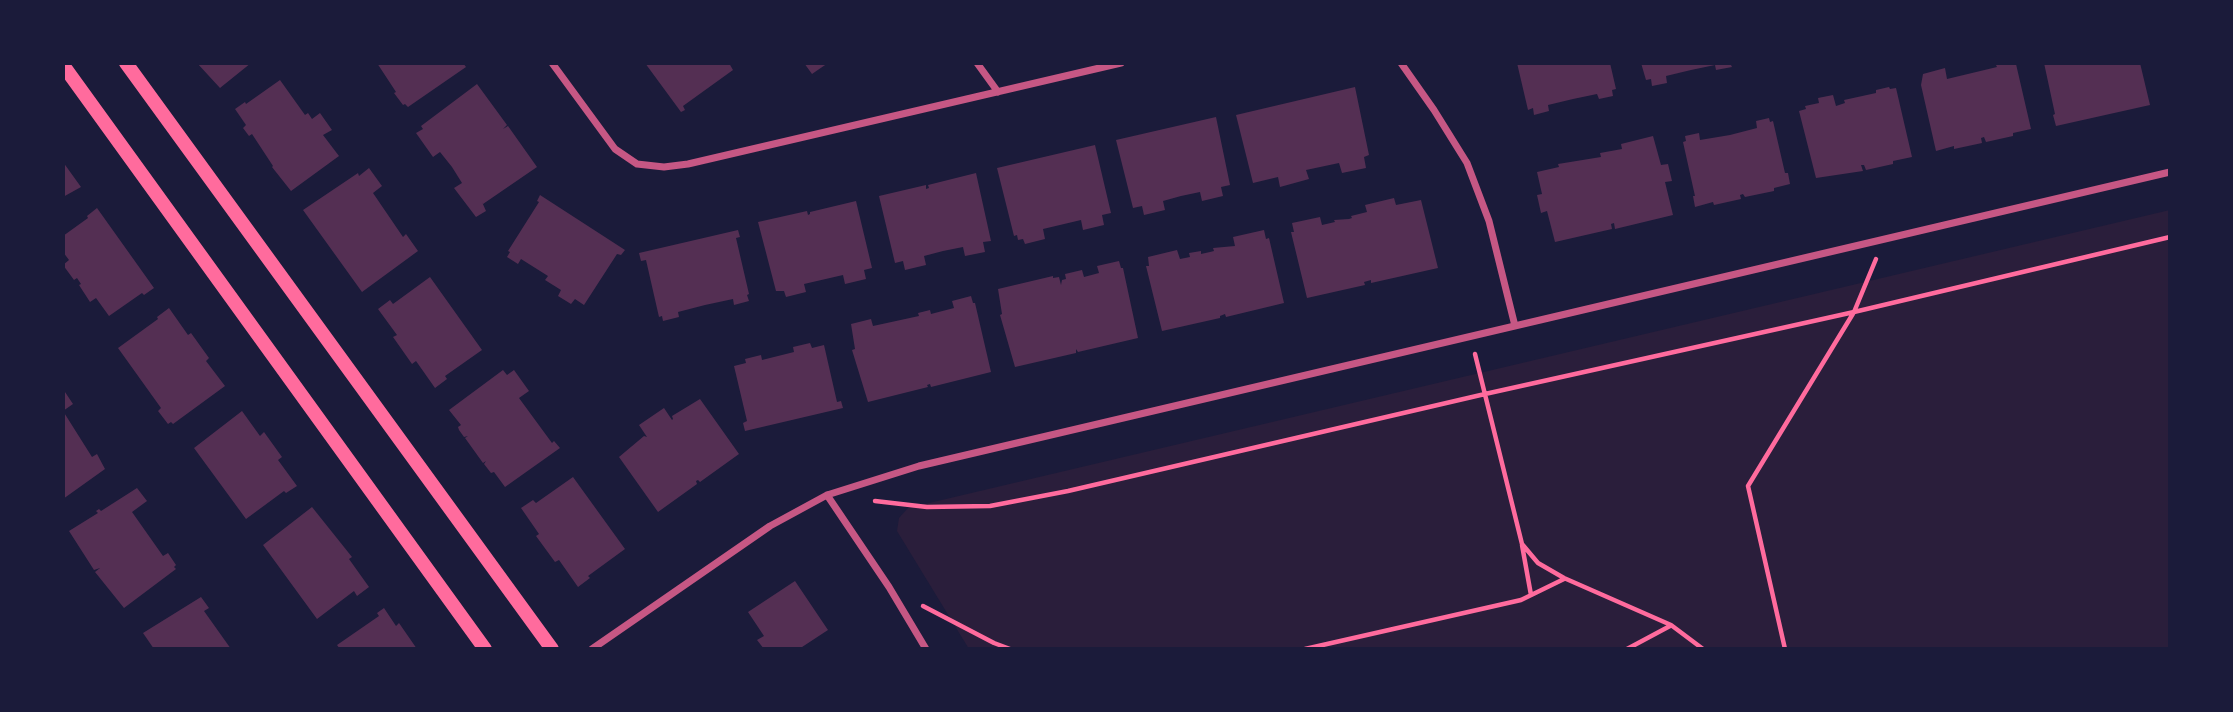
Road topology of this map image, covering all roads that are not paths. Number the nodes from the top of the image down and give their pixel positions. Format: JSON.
{"nodes":[{"id":1,"x":125,"y":63,"type":"edge"},
{"id":2,"x":552,"y":63,"type":"edge"},
{"id":3,"x":977,"y":63,"type":"edge"},
{"id":4,"x":1121,"y":63,"type":"edge"},
{"id":5,"x":1401,"y":63,"type":"edge"},
{"id":6,"x":63,"y":65,"type":"edge"},
{"id":7,"x":998,"y":92,"type":"junction"},
{"id":8,"x":2170,"y":172,"type":"edge"},
{"id":9,"x":1515,"y":326,"type":"junction"},
{"id":10,"x":827,"y":495,"type":"junction"},
{"id":11,"x":485,"y":649,"type":"edge"},
{"id":12,"x":552,"y":649,"type":"edge"},
{"id":13,"x":592,"y":649,"type":"edge"},
{"id":14,"x":926,"y":649,"type":"edge"}],
"edges":[{"from":1,"to":12,"type":"main road"},
{"from":2,"to":7,"type":"street"},
{"from":3,"to":7,"type":"street"},
{"from":4,"to":7,"type":"street"},
{"from":5,"to":9,"type":"street"},
{"from":6,"to":11,"type":"main road"},
{"from":8,"to":9,"type":"street"},
{"from":9,"to":10,"type":"street"},
{"from":10,"to":13,"type":"street"},
{"from":10,"to":14,"type":"street"}]}
